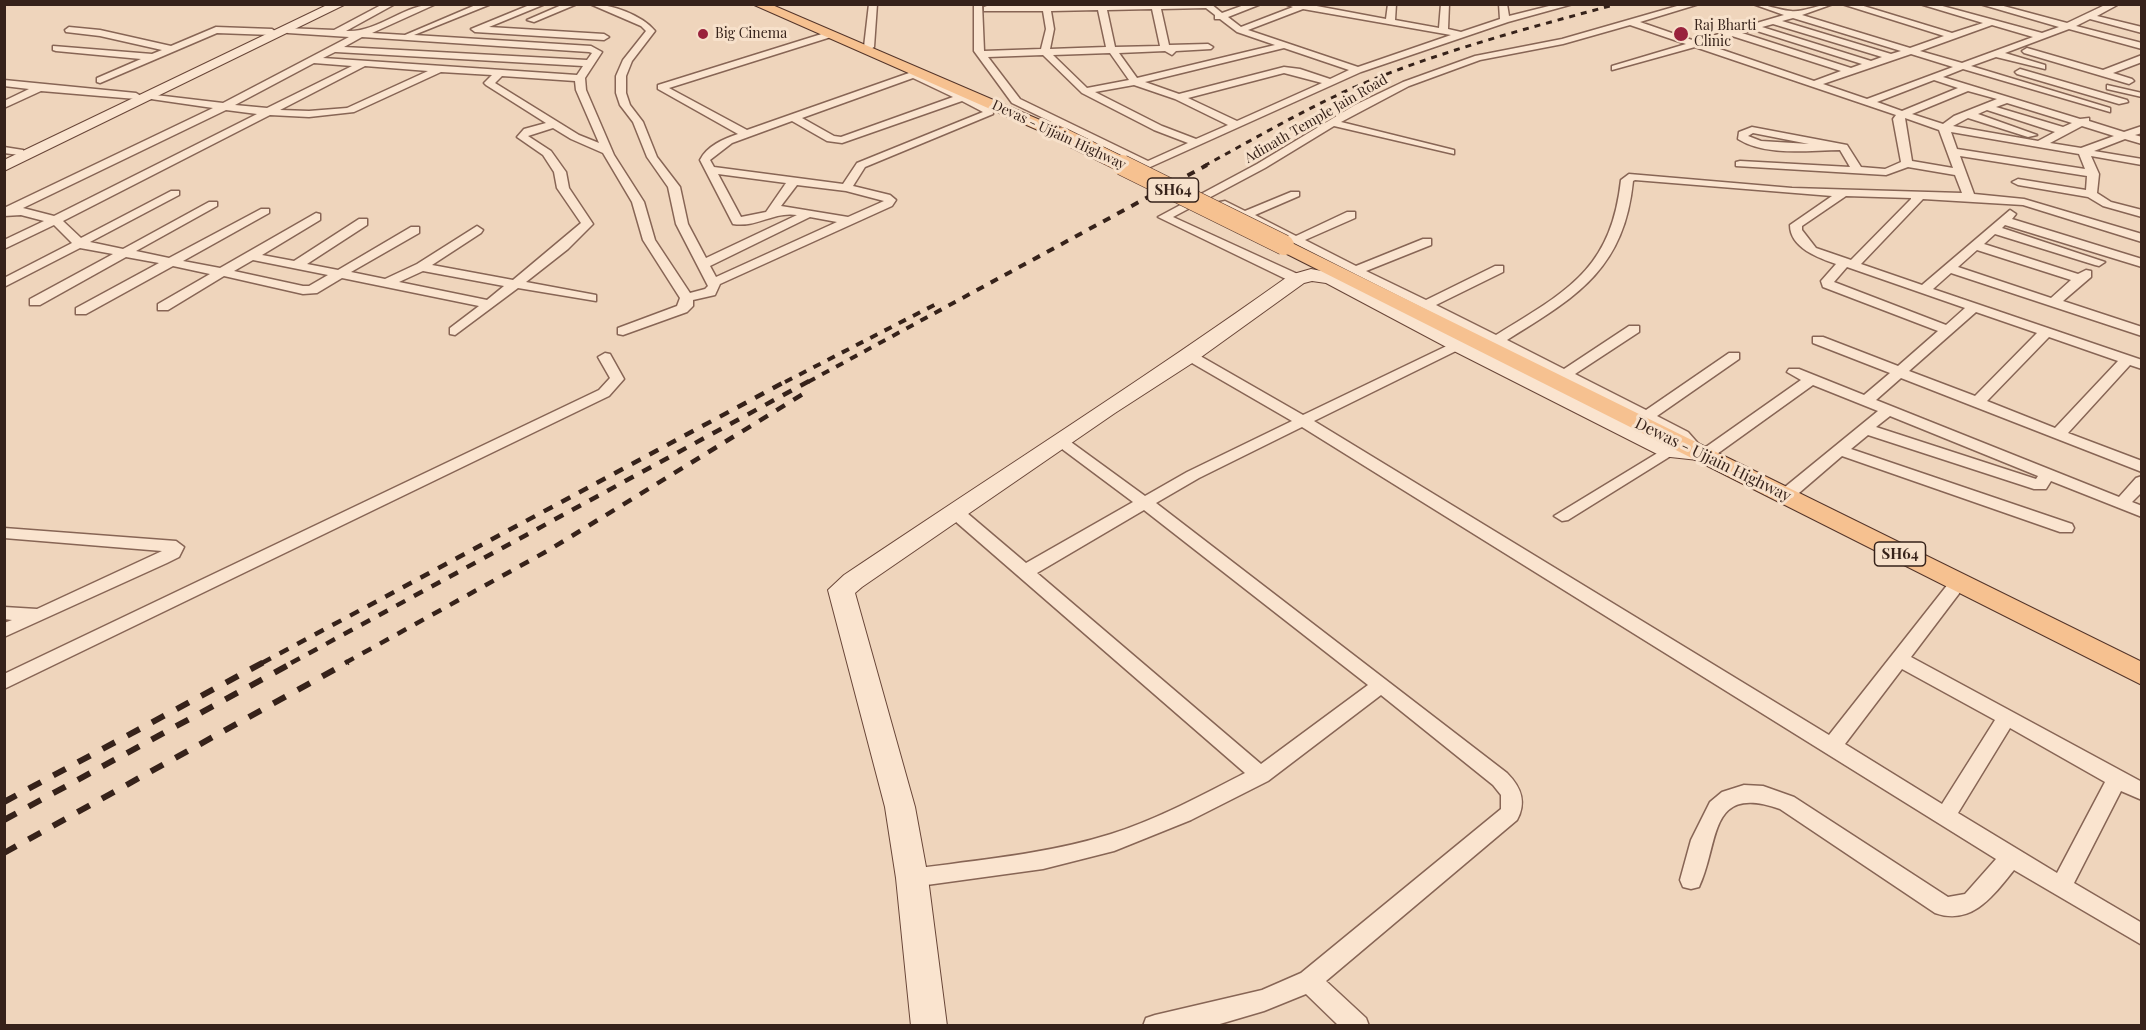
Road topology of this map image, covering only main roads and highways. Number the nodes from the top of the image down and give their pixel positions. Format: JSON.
{"nodes":[{"id":1,"x":758,"y":4,"type":"edge"},
{"id":2,"x":769,"y":4,"type":"edge"},
{"id":3,"x":896,"y":62,"type":"junction"},
{"id":4,"x":1291,"y":242,"type":"joint"},
{"id":5,"x":2142,"y":675,"type":"edge"}],
"edges":[{"from":1,"to":3,"type":"main road","name":"Devas - Ujjain Highway","number":"SH64"},
{"from":2,"to":3,"type":"main road","name":"Devas - Ujjain Highway","number":"SH64"},
{"from":3,"to":4,"type":"main road","name":"Devas - Ujjain Highway","number":"SH64","bridge":true},
{"from":4,"to":5,"type":"main road","name":"Dewas - Ujjain Highway","number":"SH64"}]}
